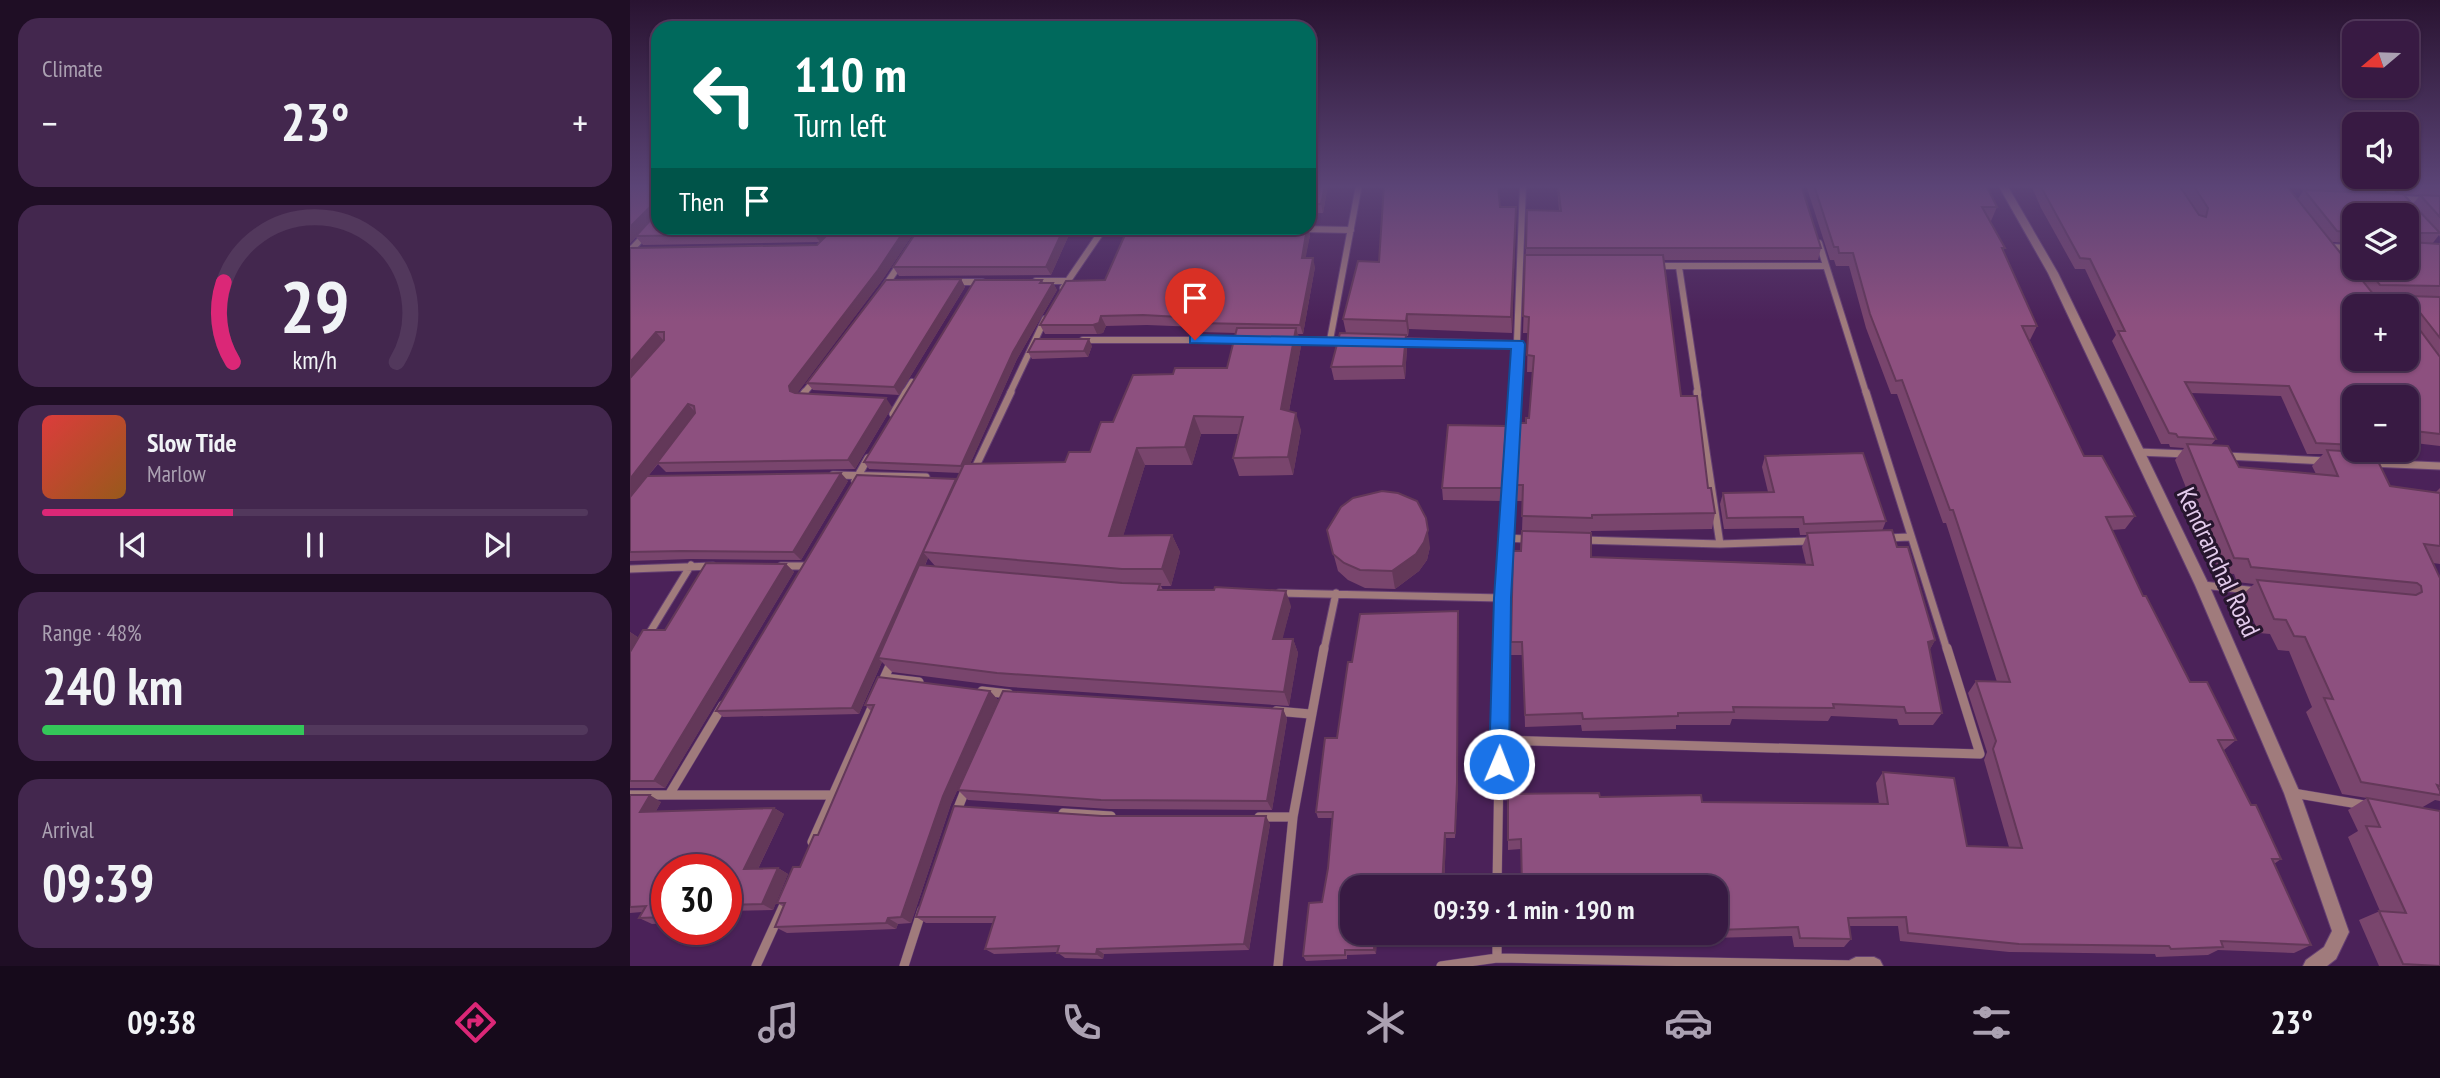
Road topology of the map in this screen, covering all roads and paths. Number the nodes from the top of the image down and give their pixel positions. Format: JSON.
{"nodes":[{"id":1,"x":650,"y":230,"type":"edge"},
{"id":2,"x":1351,"y":230,"type":"edge"},
{"id":3,"x":1521,"y":230,"type":"edge"},
{"id":4,"x":2028,"y":230,"type":"edge"},
{"id":5,"x":1815,"y":231,"type":"edge"},
{"id":6,"x":1099,"y":235,"type":"edge"},
{"id":7,"x":2318,"y":237,"type":"edge"},
{"id":8,"x":2326,"y":247,"type":"junction"},
{"id":9,"x":2342,"y":248,"type":"edge"},
{"id":10,"x":644,"y":250,"type":"edge"},
{"id":11,"x":630,"y":251,"type":"edge"},
{"id":12,"x":2335,"y":258,"type":"edge"},
{"id":13,"x":902,"y":260,"type":"edge"},
{"id":14,"x":1521,"y":266,"type":"junction"},
{"id":15,"x":1534,"y":266,"type":"edge"},
{"id":16,"x":1826,"y":266,"type":"junction"},
{"id":17,"x":1652,"y":267,"type":"edge"},
{"id":18,"x":1679,"y":267,"type":"junction"},
{"id":19,"x":988,"y":281,"type":"edge"},
{"id":20,"x":1028,"y":281,"type":"edge"},
{"id":21,"x":1067,"y":281,"type":"junction"},
{"id":22,"x":888,"y":282,"type":"junction"},
{"id":23,"x":901,"y":282,"type":"edge"},
{"id":24,"x":938,"y":282,"type":"edge"},
{"id":25,"x":975,"y":282,"type":"junction"},
{"id":26,"x":881,"y":292,"type":"edge"},
{"id":27,"x":968,"y":292,"type":"edge"},
{"id":28,"x":1060,"y":292,"type":"edge"},
{"id":29,"x":1047,"y":316,"type":"edge"},
{"id":30,"x":1034,"y":340,"type":"junction"},
{"id":31,"x":1047,"y":340,"type":"edge"},
{"id":32,"x":1074,"y":340,"type":"edge"},
{"id":33,"x":1249,"y":340,"type":"edge"},
{"id":34,"x":1276,"y":340,"type":"edge"},
{"id":35,"x":1330,"y":340,"type":"junction"},
{"id":36,"x":1357,"y":340,"type":"edge"},
{"id":37,"x":1384,"y":341,"type":"edge"},
{"id":38,"x":1518,"y":344,"type":"junction"},
{"id":39,"x":921,"y":369,"type":"edge"},
{"id":40,"x":818,"y":375,"type":"edge"},
{"id":41,"x":815,"y":397,"type":"edge"},
{"id":42,"x":888,"y":401,"type":"edge"},
{"id":43,"x":901,"y":401,"type":"junction"},
{"id":44,"x":888,"y":422,"type":"edge"},
{"id":45,"x":2138,"y":452,"type":"junction"},
{"id":46,"x":870,"y":454,"type":"edge"},
{"id":47,"x":2193,"y":454,"type":"edge"},
{"id":48,"x":2221,"y":456,"type":"edge"},
{"id":49,"x":2330,"y":461,"type":"edge"},
{"id":50,"x":2358,"y":462,"type":"edge"},
{"id":51,"x":2440,"y":466,"type":"edge"},
{"id":52,"x":818,"y":475,"type":"edge"},
{"id":53,"x":858,"y":475,"type":"junction"},
{"id":54,"x":942,"y":478,"type":"edge"},
{"id":55,"x":969,"y":479,"type":"edge"},
{"id":56,"x":852,"y":486,"type":"edge"},
{"id":57,"x":1910,"y":537,"type":"junction"},
{"id":58,"x":1506,"y":538,"type":"junction"},
{"id":59,"x":1883,"y":538,"type":"edge"},
{"id":60,"x":1533,"y":539,"type":"edge"},
{"id":61,"x":1573,"y":540,"type":"edge"},
{"id":62,"x":1815,"y":541,"type":"edge"},
{"id":63,"x":1720,"y":544,"type":"junction"},
{"id":64,"x":813,"y":554,"type":"edge"},
{"id":65,"x":691,"y":565,"type":"junction"},
{"id":66,"x":716,"y":566,"type":"edge"},
{"id":67,"x":768,"y":566,"type":"edge"},
{"id":68,"x":807,"y":566,"type":"junction"},
{"id":69,"x":630,"y":569,"type":"edge"},
{"id":70,"x":800,"y":577,"type":"edge"},
{"id":71,"x":2202,"y":585,"type":"junction"},
{"id":72,"x":2267,"y":592,"type":"edge"},
{"id":73,"x":1268,"y":593,"type":"edge"},
{"id":74,"x":1336,"y":593,"type":"junction"},
{"id":75,"x":1503,"y":598,"type":"junction"},
{"id":76,"x":643,"y":642,"type":"edge"},
{"id":77,"x":895,"y":654,"type":"edge"},
{"id":78,"x":885,"y":678,"type":"junction"},
{"id":79,"x":926,"y":683,"type":"edge"},
{"id":80,"x":967,"y":689,"type":"edge"},
{"id":81,"x":731,"y":692,"type":"edge"},
{"id":82,"x":1008,"y":694,"type":"junction"},
{"id":83,"x":1021,"y":695,"type":"edge"},
{"id":84,"x":1002,"y":707,"type":"edge"},
{"id":85,"x":1269,"y":711,"type":"edge"},
{"id":86,"x":1311,"y":713,"type":"junction"},
{"id":87,"x":1499,"y":740,"type":"junction"},
{"id":88,"x":969,"y":781,"type":"edge"},
{"id":89,"x":2292,"y":793,"type":"junction"},
{"id":90,"x":630,"y":795,"type":"edge"},
{"id":91,"x":669,"y":795,"type":"junction"},
{"id":92,"x":833,"y":795,"type":"junction"},
{"id":93,"x":958,"y":806,"type":"junction"},
{"id":94,"x":971,"y":807,"type":"edge"},
{"id":95,"x":2373,"y":807,"type":"edge"},
{"id":96,"x":1054,"y":813,"type":"edge"},
{"id":97,"x":1122,"y":816,"type":"edge"},
{"id":98,"x":1253,"y":817,"type":"edge"},
{"id":99,"x":1293,"y":817,"type":"junction"},
{"id":100,"x":953,"y":819,"type":"edge"},
{"id":101,"x":806,"y":856,"type":"edge"},
{"id":102,"x":1497,"y":875,"type":"edge"},
{"id":103,"x":789,"y":893,"type":"edge"},
{"id":104,"x":926,"y":895,"type":"edge"},
{"id":105,"x":1497,"y":945,"type":"edge"},
{"id":106,"x":1497,"y":958,"type":"junction"},
{"id":107,"x":756,"y":966,"type":"edge"},
{"id":108,"x":904,"y":966,"type":"edge"},
{"id":109,"x":1278,"y":966,"type":"edge"},
{"id":110,"x":1441,"y":966,"type":"edge"},
{"id":111,"x":1855,"y":966,"type":"edge"},
{"id":112,"x":1874,"y":966,"type":"edge"},
{"id":113,"x":2312,"y":966,"type":"edge"}],
"edges":[{"from":1,"to":11,"type":"street"},
{"from":2,"to":35,"type":"street"},
{"from":3,"to":14,"type":"street"},
{"from":4,"to":45,"type":"street","name":"Kendranchal Road"},
{"from":5,"to":16,"type":"street"},
{"from":6,"to":21,"type":"street"},
{"from":7,"to":8,"type":"street"},
{"from":8,"to":9,"type":"street"},
{"from":8,"to":12,"type":"street"},
{"from":10,"to":11,"type":"street"},
{"from":13,"to":22,"type":"street"},
{"from":14,"to":15,"type":"street"},
{"from":14,"to":38,"type":"street"},
{"from":16,"to":18,"type":"street"},
{"from":16,"to":57,"type":"street"},
{"from":17,"to":18,"type":"street"},
{"from":18,"to":63,"type":"street"},
{"from":19,"to":25,"type":"street"},
{"from":20,"to":21,"type":"street"},
{"from":21,"to":28,"type":"street"},
{"from":22,"to":23,"type":"street"},
{"from":22,"to":26,"type":"street"},
{"from":24,"to":25,"type":"street"},
{"from":25,"to":27,"type":"street"},
{"from":29,"to":30,"type":"street"},
{"from":30,"to":31,"type":"street"},
{"from":30,"to":55,"type":"street"},
{"from":32,"to":33,"type":"street"},
{"from":34,"to":35,"type":"street"},
{"from":35,"to":36,"type":"street"},
{"from":37,"to":38,"type":"street"},
{"from":38,"to":58,"type":"street"},
{"from":39,"to":43,"type":"street"},
{"from":40,"to":41,"type":"street"},
{"from":42,"to":43,"type":"street"},
{"from":43,"to":44,"type":"street"},
{"from":45,"to":47,"type":"street"},
{"from":45,"to":71,"type":"street","name":"Kendranchal Road"},
{"from":46,"to":53,"type":"street"},
{"from":48,"to":49,"type":"street"},
{"from":50,"to":51,"type":"street"},
{"from":52,"to":53,"type":"street"},
{"from":53,"to":54,"type":"street"},
{"from":53,"to":56,"type":"street"},
{"from":57,"to":59,"type":"street"},
{"from":57,"to":87,"type":"street"},
{"from":58,"to":60,"type":"street"},
{"from":58,"to":75,"type":"street"},
{"from":61,"to":63,"type":"street"},
{"from":62,"to":63,"type":"street"},
{"from":64,"to":68,"type":"street"},
{"from":65,"to":66,"type":"street"},
{"from":65,"to":69,"type":"street"},
{"from":65,"to":76,"type":"street"},
{"from":67,"to":68,"type":"street"},
{"from":68,"to":70,"type":"street"},
{"from":71,"to":72,"type":"street"},
{"from":71,"to":89,"type":"street","name":"Kendranchal Road"},
{"from":73,"to":74,"type":"street"},
{"from":74,"to":75,"type":"street"},
{"from":74,"to":86,"type":"street"},
{"from":75,"to":87,"type":"street"},
{"from":77,"to":78,"type":"street"},
{"from":78,"to":79,"type":"street"},
{"from":78,"to":92,"type":"street"},
{"from":80,"to":82,"type":"street"},
{"from":81,"to":91,"type":"street"},
{"from":82,"to":83,"type":"street"},
{"from":82,"to":84,"type":"street"},
{"from":85,"to":86,"type":"street"},
{"from":86,"to":99,"type":"street"},
{"from":87,"to":102,"type":"street"},
{"from":88,"to":93,"type":"street"},
{"from":89,"to":95,"type":"street"},
{"from":89,"to":113,"type":"street","name":"Kendranchal Road"},
{"from":90,"to":91,"type":"street"},
{"from":91,"to":92,"type":"street"},
{"from":92,"to":101,"type":"street"},
{"from":93,"to":94,"type":"street"},
{"from":93,"to":100,"type":"street"},
{"from":96,"to":97,"type":"street"},
{"from":98,"to":99,"type":"street"},
{"from":99,"to":109,"type":"street"},
{"from":103,"to":107,"type":"street"},
{"from":104,"to":108,"type":"street"},
{"from":105,"to":106,"type":"street"},
{"from":106,"to":110,"type":"street"},
{"from":106,"to":111,"type":"street"},
{"from":111,"to":112,"type":"street"}]}
